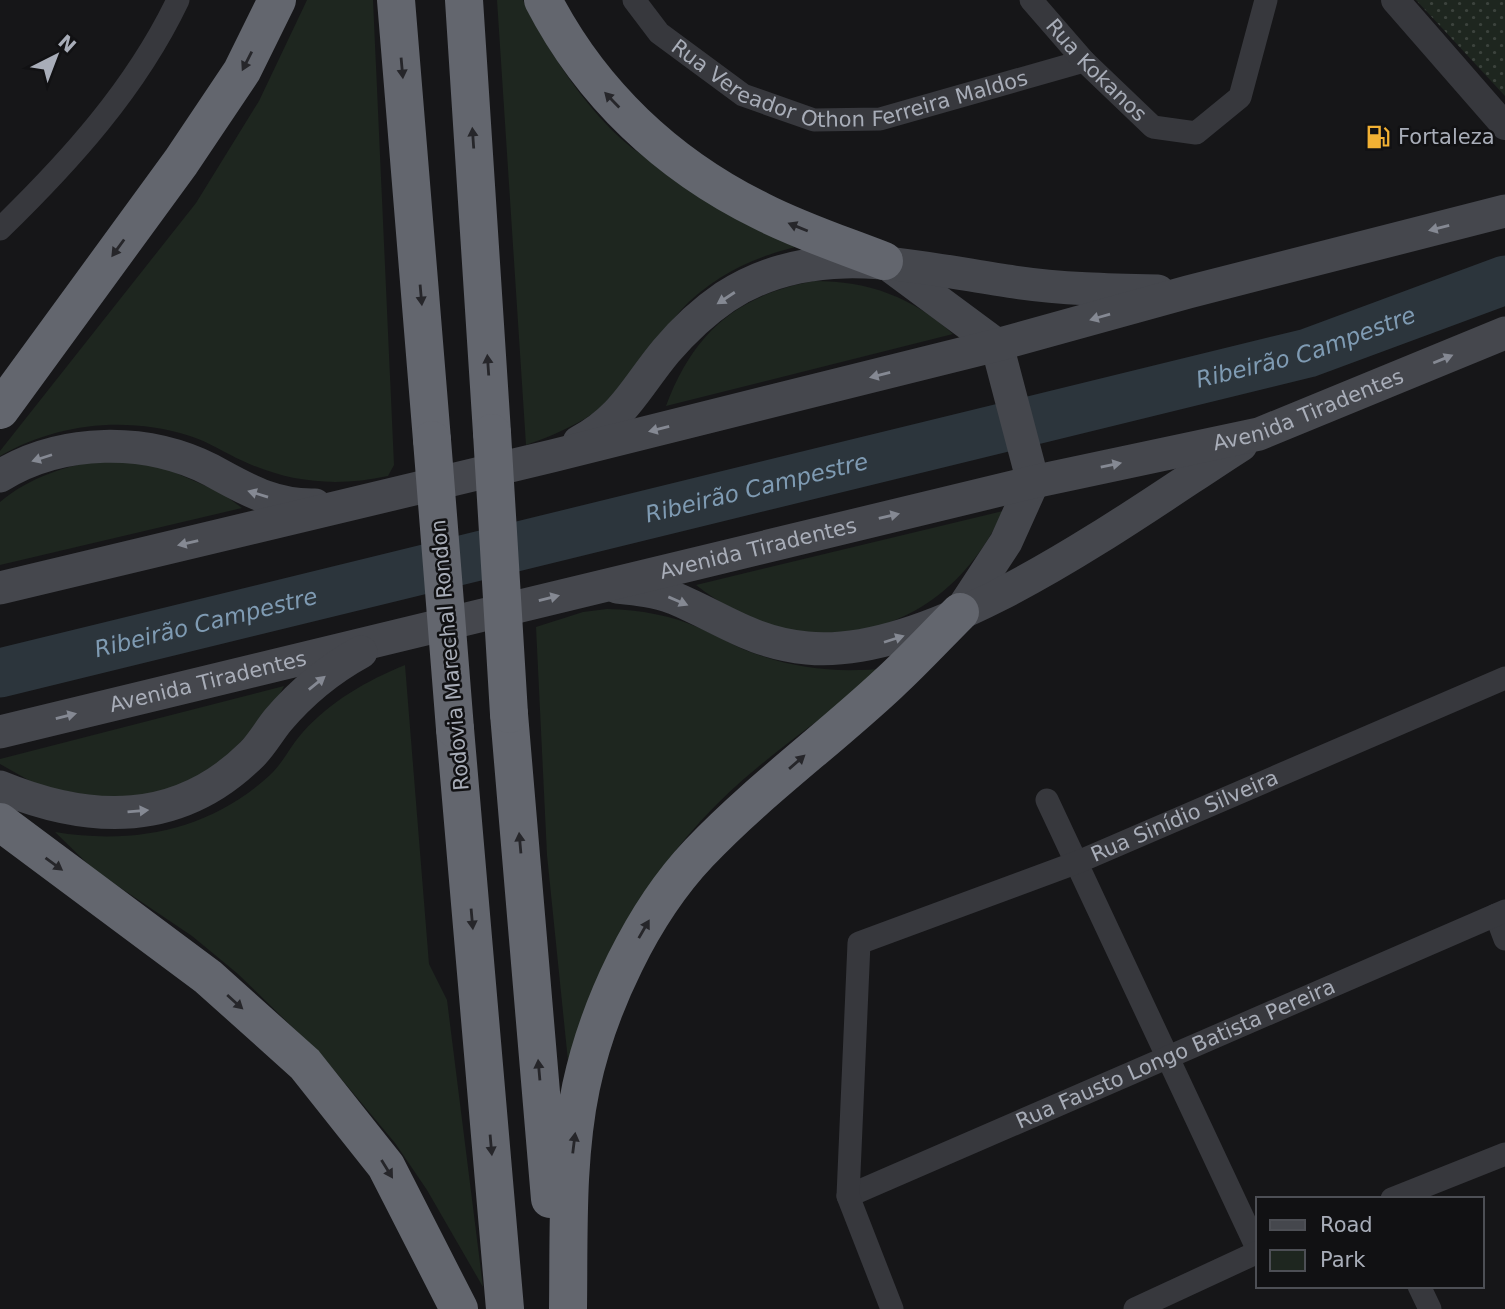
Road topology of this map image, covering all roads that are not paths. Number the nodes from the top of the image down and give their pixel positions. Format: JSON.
{"nodes":[{"id":1,"x":178,"y":0,"type":"edge"},
{"id":2,"x":277,"y":0,"type":"edge"},
{"id":3,"x":396,"y":0,"type":"edge"},
{"id":4,"x":464,"y":0,"type":"edge"},
{"id":5,"x":543,"y":0,"type":"edge"},
{"id":6,"x":634,"y":0,"type":"edge"},
{"id":7,"x":1031,"y":0,"type":"edge"},
{"id":8,"x":1266,"y":0,"type":"edge"},
{"id":9,"x":1395,"y":0,"type":"edge"},
{"id":10,"x":1084,"y":61,"type":"junction"},
{"id":11,"x":1505,"y":126,"type":"edge"},
{"id":12,"x":1505,"y":211,"type":"edge"},
{"id":13,"x":0,"y":229,"type":"edge"},
{"id":14,"x":884,"y":261,"type":"junction"},
{"id":15,"x":1188,"y":292,"type":"junction"},
{"id":16,"x":1505,"y":333,"type":"edge"},
{"id":17,"x":999,"y":350,"type":"junction"},
{"id":18,"x":0,"y":410,"type":"edge"},
{"id":19,"x":1259,"y":433,"type":"junction"},
{"id":20,"x":552,"y":456,"type":"junction"},
{"id":21,"x":1031,"y":473,"type":"junction"},
{"id":22,"x":0,"y":475,"type":"edge"},
{"id":23,"x":349,"y":505,"type":"junction"},
{"id":24,"x":0,"y":588,"type":"edge"},
{"id":25,"x":587,"y":588,"type":"junction"},
{"id":26,"x":960,"y":612,"type":"junction"},
{"id":27,"x":387,"y":638,"type":"junction"},
{"id":28,"x":1505,"y":678,"type":"edge"},
{"id":29,"x":0,"y":732,"type":"edge"},
{"id":30,"x":0,"y":787,"type":"edge"},
{"id":31,"x":1047,"y":800,"type":"dead end"},
{"id":32,"x":0,"y":822,"type":"edge"},
{"id":33,"x":1078,"y":862,"type":"junction"},
{"id":34,"x":1500,"y":913,"type":"edge"},
{"id":35,"x":1505,"y":939,"type":"edge"},
{"id":36,"x":1166,"y":1057,"type":"junction"},
{"id":37,"x":1505,"y":1154,"type":"edge"},
{"id":38,"x":848,"y":1196,"type":"junction"},
{"id":39,"x":1397,"y":1197,"type":"edge"},
{"id":40,"x":1256,"y":1247,"type":"edge"},
{"id":41,"x":1256,"y":1252,"type":"edge"},
{"id":42,"x":1420,"y":1288,"type":"edge"},
{"id":43,"x":459,"y":1309,"type":"edge"},
{"id":44,"x":505,"y":1309,"type":"edge"},
{"id":45,"x":560,"y":1309,"type":"edge"},
{"id":46,"x":568,"y":1309,"type":"edge"},
{"id":47,"x":892,"y":1309,"type":"edge"},
{"id":48,"x":1135,"y":1309,"type":"edge"},
{"id":49,"x":1430,"y":1309,"type":"edge"}],
"edges":[{"from":1,"to":13,"type":"street"},
{"from":2,"to":18,"type":"highway","one_way":true},
{"from":3,"to":44,"type":"highway","name":"Rodovia Marechal Rondon","one_way":true,"bridge":true},
{"from":45,"to":4,"type":"highway","one_way":true,"bridge":true},
{"from":14,"to":5,"type":"highway","one_way":true},
{"from":6,"to":10,"type":"street","name":"Rua Vereador Othon Ferreira Maldos"},
{"from":7,"to":10,"type":"street","name":"Rua Kokanos"},
{"from":8,"to":10,"type":"street","name":"Rua Kokanos"},
{"from":9,"to":11,"type":"street"},
{"from":12,"to":15,"type":"main road","one_way":true},
{"from":14,"to":15,"type":"main road"},
{"from":14,"to":17,"type":"main road"},
{"from":14,"to":20,"type":"main road","one_way":true},
{"from":15,"to":17,"type":"main road","one_way":true},
{"from":19,"to":16,"type":"main road","name":"Avenida Tiradentes","one_way":true},
{"from":17,"to":20,"type":"main road","one_way":true},
{"from":17,"to":21,"type":"main road"},
{"from":21,"to":19,"type":"main road","name":"Avenida Tiradentes","one_way":true},
{"from":19,"to":26,"type":"main road"},
{"from":20,"to":23,"type":"main road"},
{"from":25,"to":21,"type":"main road","name":"Avenida Tiradentes","one_way":true},
{"from":21,"to":26,"type":"main road"},
{"from":23,"to":22,"type":"main road","one_way":true},
{"from":23,"to":24,"type":"main road","one_way":true},
{"from":25,"to":26,"type":"main road","one_way":true},
{"from":27,"to":25,"type":"main road","name":"Avenida Tiradentes","one_way":true},
{"from":46,"to":26,"type":"highway","one_way":true},
{"from":29,"to":27,"type":"main road","name":"Avenida Tiradentes","one_way":true},
{"from":30,"to":27,"type":"main road","one_way":true},
{"from":28,"to":33,"type":"street","name":"Rua Sinídio Silveira"},
{"from":31,"to":33,"type":"street"},
{"from":32,"to":43,"type":"highway","one_way":true},
{"from":33,"to":36,"type":"street"},
{"from":33,"to":38,"type":"street","name":"Rua Sinídio Silveira"},
{"from":34,"to":35,"type":"street"},
{"from":34,"to":36,"type":"street","name":"Rua Fausto Longo Batista Pereira"},
{"from":36,"to":38,"type":"street","name":"Rua Fausto Longo Batista Pereira"},
{"from":36,"to":40,"type":"street"},
{"from":37,"to":39,"type":"street"},
{"from":38,"to":47,"type":"street"},
{"from":41,"to":48,"type":"street"},
{"from":42,"to":49,"type":"street"}]}
